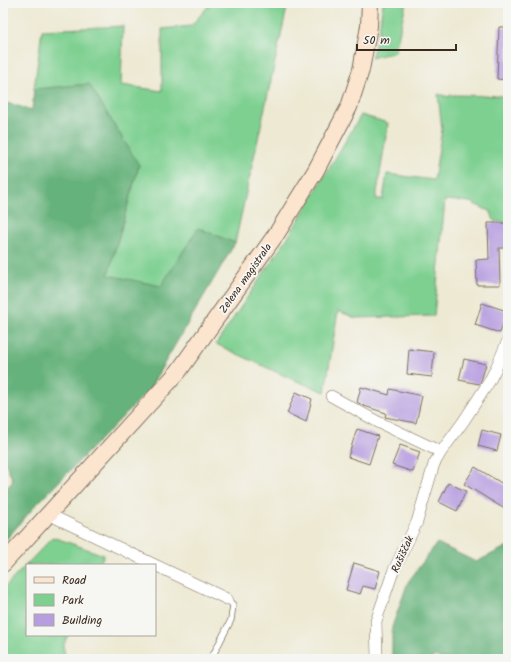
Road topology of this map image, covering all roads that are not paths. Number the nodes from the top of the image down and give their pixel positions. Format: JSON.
{"nodes":[{"id":1,"x":370,"y":3,"type":"edge"},
{"id":2,"x":508,"y":340,"type":"edge"},
{"id":3,"x":331,"y":396,"type":"dead end"},
{"id":4,"x":441,"y":452,"type":"junction"},
{"id":5,"x":48,"y":514,"type":"junction"},
{"id":6,"x":3,"y":564,"type":"edge"},
{"id":7,"x":153,"y":564,"type":"edge"},
{"id":8,"x":156,"y":565,"type":"edge"},
{"id":9,"x":227,"y":599,"type":"joint"},
{"id":10,"x":211,"y":659,"type":"edge"},
{"id":11,"x":377,"y":659,"type":"edge"}],
"edges":[{"from":1,"to":5,"type":"street","name":"Zelena magistrala"},
{"from":2,"to":4,"type":"street","name":"Rušiščak"},
{"from":3,"to":4,"type":"street"},
{"from":4,"to":11,"type":"street","name":"Rušiščak"},
{"from":5,"to":6,"type":"street","name":"Zelena magistrala"},
{"from":5,"to":7,"type":"street"},
{"from":8,"to":9,"type":"street"},
{"from":9,"to":10,"type":"lane"}]}
